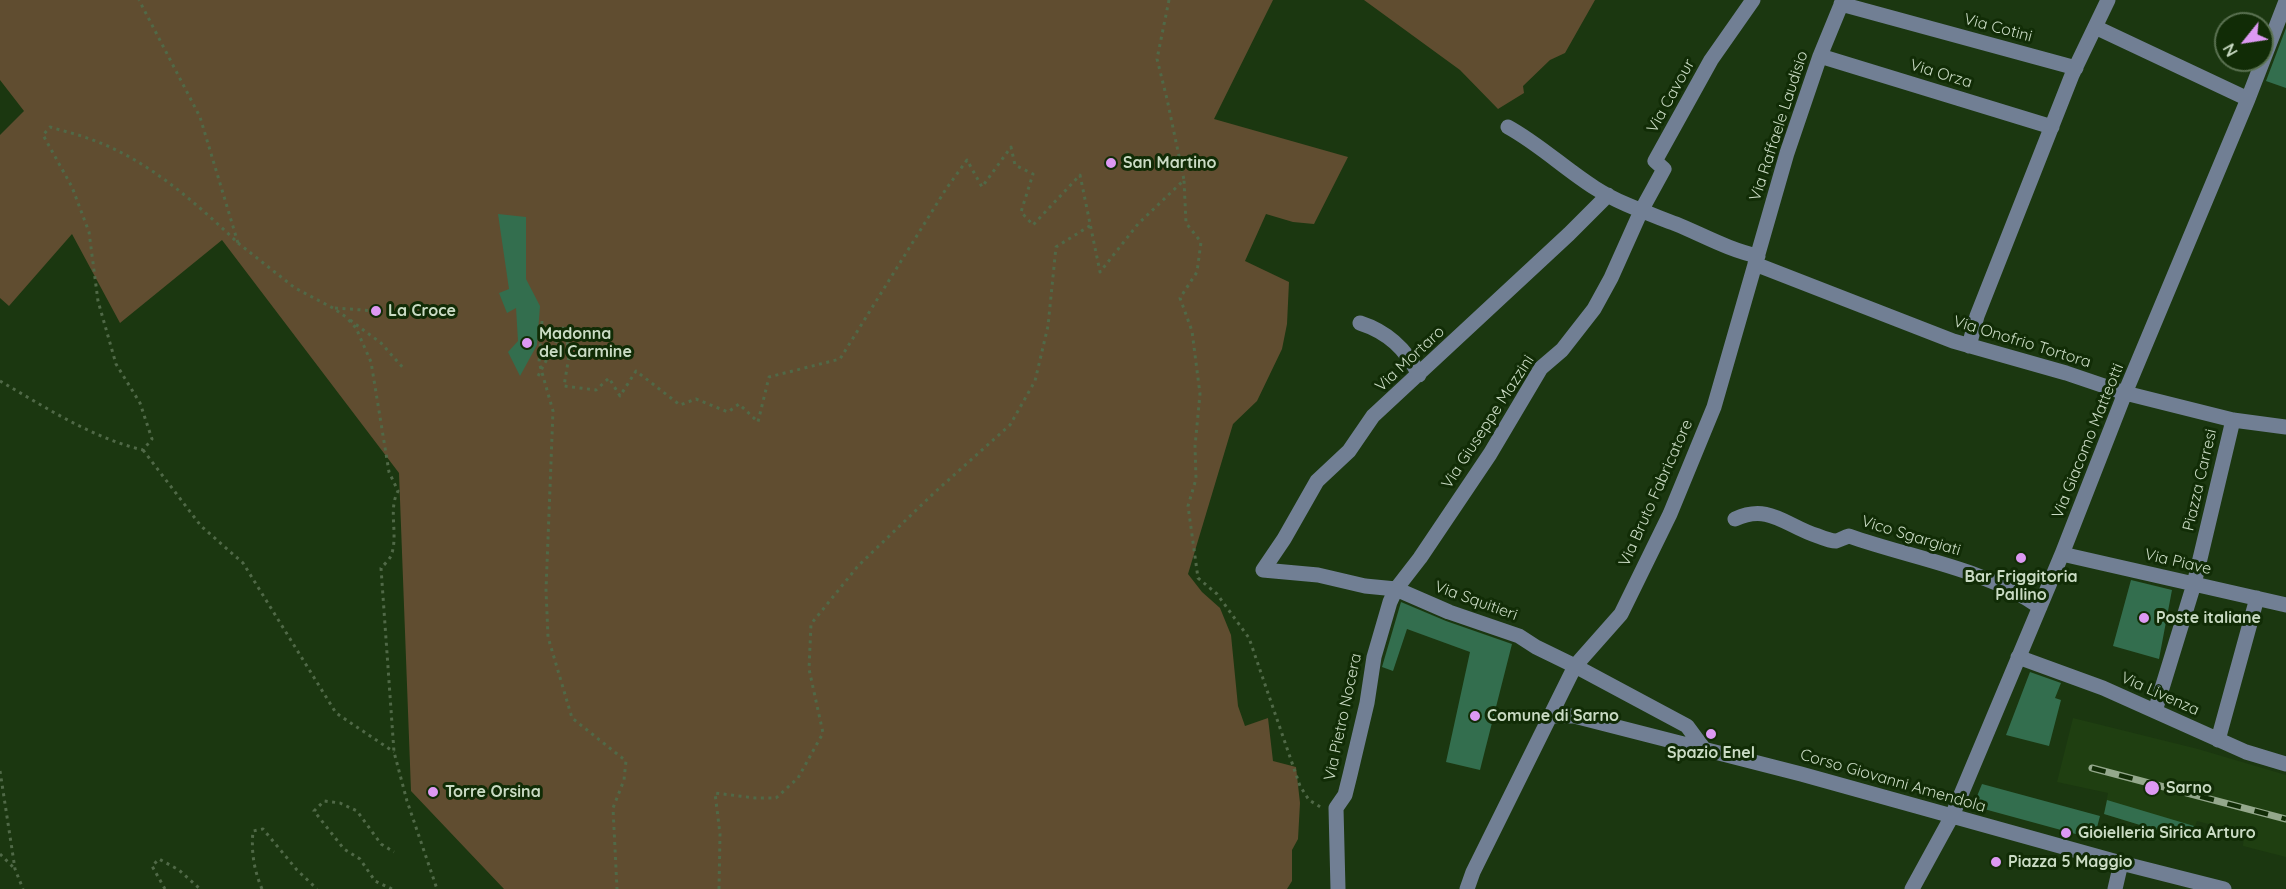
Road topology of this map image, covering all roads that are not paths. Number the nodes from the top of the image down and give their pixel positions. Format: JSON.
{"nodes":[{"id":1,"x":1753,"y":0,"type":"edge"},
{"id":2,"x":2108,"y":0,"type":"edge"},
{"id":3,"x":2286,"y":1,"type":"edge"},
{"id":4,"x":1842,"y":2,"type":"edge"},
{"id":5,"x":2095,"y":27,"type":"junction"},
{"id":6,"x":1820,"y":56,"type":"junction"},
{"id":7,"x":2076,"y":68,"type":"junction"},
{"id":8,"x":2248,"y":99,"type":"junction"},
{"id":9,"x":1508,"y":127,"type":"dead end"},
{"id":10,"x":2052,"y":127,"type":"junction"},
{"id":11,"x":1608,"y":195,"type":"junction"},
{"id":12,"x":1641,"y":211,"type":"junction"},
{"id":13,"x":1757,"y":260,"type":"junction"},
{"id":14,"x":1360,"y":322,"type":"dead end"},
{"id":15,"x":1969,"y":346,"type":"junction"},
{"id":16,"x":1419,"y":375,"type":"junction"},
{"id":17,"x":2125,"y":393,"type":"junction"},
{"id":18,"x":2233,"y":420,"type":"junction"},
{"id":19,"x":2286,"y":428,"type":"edge"},
{"id":20,"x":1735,"y":519,"type":"dead end"},
{"id":21,"x":2062,"y":554,"type":"junction"},
{"id":22,"x":1263,"y":570,"type":"joint"},
{"id":23,"x":2194,"y":584,"type":"junction"},
{"id":24,"x":1396,"y":589,"type":"junction"},
{"id":25,"x":2257,"y":598,"type":"junction"},
{"id":26,"x":2286,"y":605,"type":"edge"},
{"id":27,"x":2040,"y":607,"type":"junction"},
{"id":28,"x":2019,"y":657,"type":"junction"},
{"id":29,"x":1575,"y":666,"type":"junction"},
{"id":30,"x":2155,"y":711,"type":"junction"},
{"id":31,"x":1551,"y":716,"type":"junction"},
{"id":32,"x":2218,"y":740,"type":"junction"},
{"id":33,"x":1704,"y":749,"type":"junction"},
{"id":34,"x":2286,"y":764,"type":"edge"},
{"id":35,"x":1952,"y":816,"type":"junction"},
{"id":36,"x":2121,"y":863,"type":"junction"},
{"id":37,"x":1338,"y":889,"type":"edge"},
{"id":38,"x":1467,"y":889,"type":"edge"},
{"id":39,"x":1912,"y":889,"type":"edge"},
{"id":40,"x":2115,"y":889,"type":"edge"},
{"id":41,"x":2224,"y":889,"type":"edge"}],
"edges":[{"from":1,"to":12,"type":"street","name":"Via Cavour"},
{"from":2,"to":5,"type":"street"},
{"from":3,"to":8,"type":"street","name":"Via Giacomo Matteotti"},
{"from":4,"to":6,"type":"street","name":"Via Raffaele Laudisio"},
{"from":4,"to":7,"type":"street","name":"Via Cotini"},
{"from":5,"to":7,"type":"street"},
{"from":5,"to":8,"type":"street"},
{"from":6,"to":10,"type":"street","name":"Via Orza"},
{"from":6,"to":13,"type":"street","name":"Via Raffaele Laudisio"},
{"from":7,"to":10,"type":"street"},
{"from":8,"to":17,"type":"street","name":"Via Giacomo Matteotti"},
{"from":9,"to":11,"type":"street","name":"Via Onofrio Tortora"},
{"from":10,"to":15,"type":"street"},
{"from":11,"to":12,"type":"street","name":"Via Onofrio Tortora"},
{"from":11,"to":16,"type":"street","name":"Via Mortaro"},
{"from":12,"to":13,"type":"street","name":"Via Onofrio Tortora"},
{"from":12,"to":24,"type":"street","name":"Via Giuseppe Mazzini"},
{"from":13,"to":15,"type":"street","name":"Via Onofrio Tortora"},
{"from":13,"to":29,"type":"street","name":"Via Bruto Fabricatore"},
{"from":14,"to":16,"type":"street"},
{"from":15,"to":17,"type":"street","name":"Via Onofrio Tortora"},
{"from":16,"to":22,"type":"street","name":"Via Mortaro"},
{"from":17,"to":18,"type":"street","name":"Via Onofrio Tortora"},
{"from":17,"to":21,"type":"street","name":"Via Giacomo Matteotti"},
{"from":18,"to":19,"type":"street","name":"Via Onofrio Tortora"},
{"from":18,"to":23,"type":"street","name":"Piazza Carresi"},
{"from":20,"to":27,"type":"street","name":"Vico Sgargiati"},
{"from":21,"to":23,"type":"street","name":"Via Piave"},
{"from":21,"to":27,"type":"street","name":"Via Giacomo Matteotti"},
{"from":22,"to":24,"type":"street","name":"Via Squitieri"},
{"from":23,"to":25,"type":"street","name":"Via Piave"},
{"from":23,"to":30,"type":"street","name":"Piazza Carresi"},
{"from":24,"to":29,"type":"street","name":"Via Squitieri"},
{"from":24,"to":37,"type":"street","name":"Via Pietro Nocera"},
{"from":25,"to":26,"type":"street","name":"Via Piave"},
{"from":25,"to":32,"type":"street"},
{"from":27,"to":28,"type":"street","name":"Via Giacomo Matteotti"},
{"from":28,"to":30,"type":"street","name":"Via Livenza"},
{"from":28,"to":35,"type":"street","name":"Via Giacomo Matteotti"},
{"from":29,"to":31,"type":"street","name":"Via Bruto Fabricatore"},
{"from":29,"to":33,"type":"street","name":"Via Squitieri"},
{"from":30,"to":32,"type":"street","name":"Via Livenza"},
{"from":31,"to":33,"type":"street","name":"Corso Giovanni Amendola"},
{"from":31,"to":38,"type":"street","name":"Via Bruto Fabricatore"},
{"from":32,"to":34,"type":"street","name":"Via Livenza"},
{"from":33,"to":35,"type":"street","name":"Corso Giovanni Amendola"},
{"from":35,"to":36,"type":"street","name":"Corso Giovanni Amendola"},
{"from":35,"to":39,"type":"street","name":"Via Giacomo Matteotti"},
{"from":36,"to":40,"type":"street"},
{"from":36,"to":41,"type":"street","name":"Corso Giovanni Amendola"}]}
